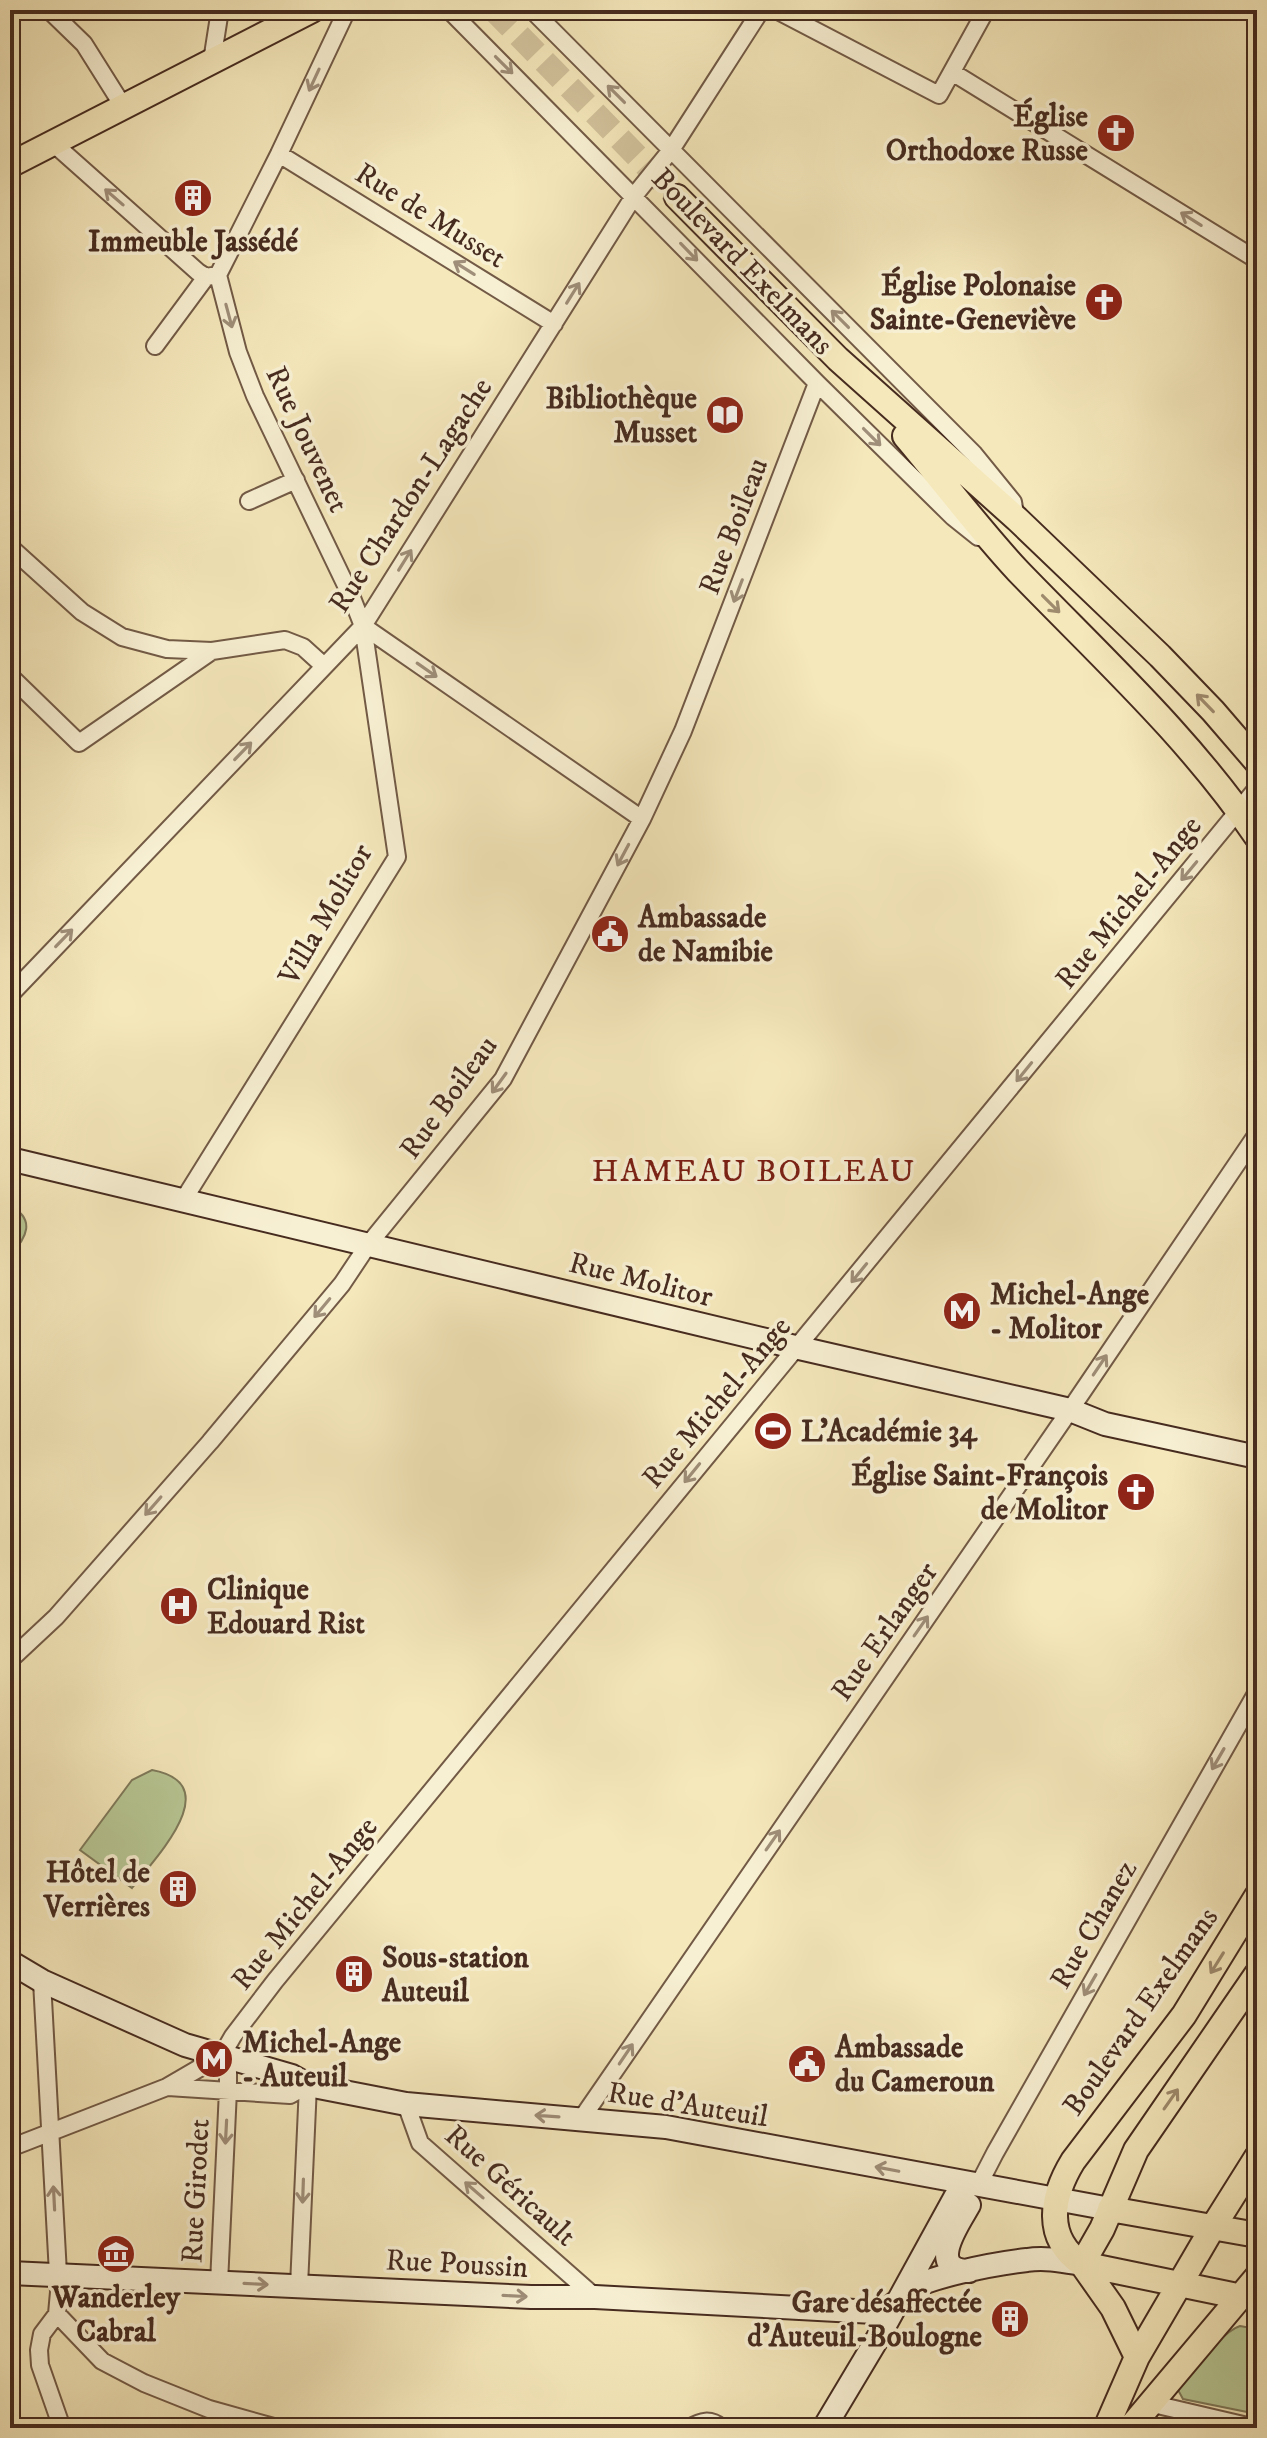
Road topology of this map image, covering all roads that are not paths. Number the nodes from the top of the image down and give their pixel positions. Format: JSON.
{"nodes":[{"id":1,"x":49,"y":10,"type":"edge"},
{"id":2,"x":220,"y":10,"type":"edge"},
{"id":3,"x":312,"y":10,"type":"edge"},
{"id":4,"x":347,"y":10,"type":"edge"},
{"id":5,"x":449,"y":10,"type":"edge"},
{"id":6,"x":532,"y":10,"type":"edge"},
{"id":7,"x":761,"y":10,"type":"edge"},
{"id":8,"x":776,"y":10,"type":"edge"},
{"id":9,"x":986,"y":10,"type":"edge"},
{"id":10,"x":212,"y":61,"type":"junction"},
{"id":11,"x":952,"y":72,"type":"junction"},
{"id":12,"x":123,"y":106,"type":"junction"},
{"id":13,"x":53,"y":143,"type":"junction"},
{"id":14,"x":671,"y":150,"type":"junction"},
{"id":15,"x":279,"y":154,"type":"junction"},
{"id":16,"x":10,"y":165,"type":"edge"},
{"id":17,"x":634,"y":196,"type":"junction"},
{"id":18,"x":677,"y":197,"type":"tunnel mouth"},
{"id":19,"x":1257,"y":260,"type":"edge"},
{"id":20,"x":212,"y":276,"type":"junction"},
{"id":21,"x":554,"y":324,"type":"junction"},
{"id":22,"x":155,"y":346,"type":"dead end"},
{"id":23,"x":838,"y":359,"type":"junction"},
{"id":24,"x":817,"y":383,"type":"junction"},
{"id":25,"x":296,"y":480,"type":"junction"},
{"id":26,"x":249,"y":501,"type":"dead end"},
{"id":27,"x":1017,"y":519,"type":"junction"},
{"id":28,"x":10,"y":548,"type":"edge"},
{"id":29,"x":997,"y":548,"type":"junction"},
{"id":30,"x":363,"y":626,"type":"junction"},
{"id":31,"x":212,"y":651,"type":"junction"},
{"id":32,"x":324,"y":666,"type":"junction"},
{"id":33,"x":10,"y":676,"type":"edge"},
{"id":34,"x":1257,"y":762,"type":"edge"},
{"id":35,"x":1257,"y":788,"type":"edge"},
{"id":36,"x":1238,"y":811,"type":"junction"},
{"id":37,"x":642,"y":819,"type":"junction"},
{"id":38,"x":1257,"y":837,"type":"edge"},
{"id":39,"x":10,"y":995,"type":"edge"},
{"id":40,"x":1257,"y":1134,"type":"edge"},
{"id":41,"x":10,"y":1159,"type":"edge"},
{"id":42,"x":184,"y":1199,"type":"junction"},
{"id":43,"x":368,"y":1245,"type":"junction"},
{"id":44,"x":795,"y":1347,"type":"junction"},
{"id":45,"x":1070,"y":1410,"type":"junction"},
{"id":46,"x":1257,"y":1457,"type":"edge"},
{"id":47,"x":10,"y":1660,"type":"edge"},
{"id":48,"x":1257,"y":1692,"type":"edge"},
{"id":49,"x":1257,"y":1896,"type":"edge"},
{"id":50,"x":10,"y":1962,"type":"edge"},
{"id":51,"x":1257,"y":1974,"type":"edge"},
{"id":52,"x":42,"y":1981,"type":"junction"},
{"id":53,"x":222,"y":2055,"type":"junction"},
{"id":54,"x":308,"y":2085,"type":"junction"},
{"id":55,"x":167,"y":2087,"type":"junction"},
{"id":56,"x":228,"y":2090,"type":"junction"},
{"id":57,"x":406,"y":2104,"type":"junction"},
{"id":58,"x":582,"y":2118,"type":"junction"},
{"id":59,"x":51,"y":2132,"type":"junction"},
{"id":60,"x":10,"y":2148,"type":"edge"},
{"id":61,"x":1257,"y":2157,"type":"edge"},
{"id":62,"x":971,"y":2184,"type":"junction"},
{"id":63,"x":1057,"y":2200,"type":"junction"},
{"id":64,"x":1110,"y":2209,"type":"junction"},
{"id":65,"x":1213,"y":2227,"type":"junction"},
{"id":66,"x":1257,"y":2235,"type":"edge"},
{"id":67,"x":1082,"y":2264,"type":"junction"},
{"id":68,"x":969,"y":2271,"type":"junction"},
{"id":69,"x":10,"y":2273,"type":"edge"},
{"id":70,"x":59,"y":2276,"type":"junction"},
{"id":71,"x":1257,"y":2277,"type":"edge"},
{"id":72,"x":219,"y":2283,"type":"junction"},
{"id":73,"x":1180,"y":2284,"type":"junction"},
{"id":74,"x":299,"y":2286,"type":"junction"},
{"id":75,"x":595,"y":2297,"type":"junction"},
{"id":76,"x":900,"y":2298,"type":"junction"},
{"id":77,"x":1249,"y":2298,"type":"edge"},
{"id":78,"x":58,"y":2307,"type":"junction"},
{"id":79,"x":1162,"y":2314,"type":"junction"},
{"id":80,"x":1137,"y":2357,"type":"junction"},
{"id":81,"x":1149,"y":2403,"type":"junction"},
{"id":82,"x":62,"y":2428,"type":"edge"},
{"id":83,"x":277,"y":2428,"type":"edge"},
{"id":84,"x":689,"y":2428,"type":"edge"},
{"id":85,"x":722,"y":2428,"type":"edge"},
{"id":86,"x":824,"y":2428,"type":"edge"},
{"id":87,"x":1106,"y":2428,"type":"edge"},
{"id":88,"x":1130,"y":2428,"type":"edge"},
{"id":89,"x":1256,"y":2428,"type":"edge"}],
"edges":[{"from":1,"to":12,"type":"street"},
{"from":2,"to":10,"type":"street"},
{"from":3,"to":10,"type":"main road"},
{"from":4,"to":15,"type":"street","one_way":true},
{"from":5,"to":17,"type":"street","name":"Boulevard Exelmans","one_way":true},
{"from":14,"to":6,"type":"street","name":"Boulevard Exelmans","one_way":true},
{"from":7,"to":14,"type":"street","name":"Rue Chardon-Lagache"},
{"from":8,"to":11,"type":"street"},
{"from":9,"to":11,"type":"street"},
{"from":10,"to":12,"type":"main road"},
{"from":19,"to":11,"type":"street","one_way":true},
{"from":12,"to":13,"type":"main road"},
{"from":13,"to":16,"type":"main road"},
{"from":20,"to":13,"type":"street","one_way":true},
{"from":14,"to":17,"type":"street","name":"Rue Chardon-Lagache"},
{"from":27,"to":14,"type":"street","name":"Boulevard Exelmans","one_way":true},
{"from":15,"to":20,"type":"street"},
{"from":21,"to":15,"type":"street","name":"Rue de Musset","one_way":true},
{"from":21,"to":17,"type":"street","name":"Rue Chardon-Lagache","one_way":true},
{"from":17,"to":24,"type":"street","name":"Boulevard Exelmans","one_way":true},
{"from":18,"to":23,"type":"main road","name":"Boulevard Exelmans"},
{"from":20,"to":22,"type":"street"},
{"from":20,"to":25,"type":"street","name":"Rue Jouvenet","one_way":true},
{"from":30,"to":21,"type":"street","name":"Rue Chardon-Lagache","one_way":true},
{"from":23,"to":27,"type":"main road","name":"Boulevard Exelmans"},
{"from":23,"to":29,"type":"main road","name":"Boulevard Exelmans"},
{"from":24,"to":29,"type":"street","name":"Boulevard Exelmans","one_way":true},
{"from":24,"to":37,"type":"street","name":"Rue Boileau","one_way":true},
{"from":25,"to":26,"type":"street"},
{"from":25,"to":30,"type":"street","name":"Rue Jouvenet"},
{"from":34,"to":27,"type":"main road","name":"Boulevard Exelmans","one_way":true},
{"from":28,"to":31,"type":"street"},
{"from":29,"to":36,"type":"main road","name":"Boulevard Exelmans","one_way":true},
{"from":30,"to":32,"type":"street","name":"Rue Chardon-Lagache"},
{"from":30,"to":37,"type":"street","one_way":true},
{"from":30,"to":42,"type":"street","name":"Villa Molitor"},
{"from":31,"to":32,"type":"street"},
{"from":31,"to":33,"type":"street"},
{"from":39,"to":32,"type":"street","name":"Rue Chardon-Lagache","one_way":true},
{"from":35,"to":36,"type":"street","name":"Rue Michel-Ange"},
{"from":36,"to":38,"type":"main road","name":"Boulevard Exelmans"},
{"from":36,"to":44,"type":"street","name":"Rue Michel-Ange","one_way":true},
{"from":37,"to":43,"type":"street","name":"Rue Boileau","one_way":true},
{"from":45,"to":40,"type":"street","name":"Rue Erlanger","one_way":true},
{"from":41,"to":42,"type":"street","name":"Rue Molitor"},
{"from":42,"to":43,"type":"street","name":"Rue Molitor"},
{"from":43,"to":44,"type":"street","name":"Rue Molitor"},
{"from":43,"to":47,"type":"street","name":"Rue Boileau","one_way":true},
{"from":44,"to":45,"type":"street","name":"Rue Molitor"},
{"from":44,"to":53,"type":"street","name":"Rue Michel-Ange","one_way":true},
{"from":45,"to":46,"type":"street","name":"Rue Molitor"},
{"from":58,"to":45,"type":"street","name":"Rue Erlanger","one_way":true},
{"from":48,"to":62,"type":"street","name":"Rue Chanez","one_way":true},
{"from":49,"to":63,"type":"main road","name":"Boulevard Exelmans","one_way":true},
{"from":50,"to":52,"type":"street","name":"Rue d'Auteuil"},
{"from":64,"to":51,"type":"main road","one_way":true},
{"from":52,"to":53,"type":"street","name":"Rue d'Auteuil"},
{"from":52,"to":59,"type":"street"},
{"from":53,"to":54,"type":"street","name":"Rue d'Auteuil"},
{"from":53,"to":55,"type":"street"},
{"from":53,"to":56,"type":"street","name":"Rue Girodet"},
{"from":54,"to":56,"type":"street","name":"Rue d'Auteuil"},
{"from":54,"to":57,"type":"street","name":"Rue d'Auteuil"},
{"from":54,"to":74,"type":"street","one_way":true},
{"from":55,"to":56,"type":"street","name":"Rue d'Auteuil"},
{"from":55,"to":59,"type":"street"},
{"from":56,"to":72,"type":"street","name":"Rue Girodet","one_way":true},
{"from":58,"to":57,"type":"street","name":"Rue d'Auteuil","one_way":true},
{"from":75,"to":57,"type":"street","name":"Rue Géricault","one_way":true},
{"from":62,"to":58,"type":"street","name":"Rue d'Auteuil","one_way":true},
{"from":59,"to":60,"type":"street"},
{"from":70,"to":59,"type":"street","one_way":true},
{"from":61,"to":65,"type":"main road"},
{"from":62,"to":63,"type":"street","name":"Rue d'Auteuil"},
{"from":62,"to":68,"type":"street"},
{"from":62,"to":76,"type":"street"},
{"from":63,"to":64,"type":"street","name":"Rue d'Auteuil"},
{"from":63,"to":67,"type":"main road"},
{"from":64,"to":65,"type":"main road"},
{"from":64,"to":67,"type":"main road"},
{"from":65,"to":66,"type":"main road"},
{"from":65,"to":73,"type":"main road"},
{"from":67,"to":68,"type":"street","name":"Rue Poussin"},
{"from":67,"to":73,"type":"main road"},
{"from":67,"to":80,"type":"main road"},
{"from":68,"to":76,"type":"street","name":"Rue Poussin"},
{"from":69,"to":70,"type":"street","name":"Rue Poussin"},
{"from":70,"to":72,"type":"street","name":"Rue Poussin"},
{"from":70,"to":78,"type":"street"},
{"from":71,"to":77,"type":"main road"},
{"from":72,"to":74,"type":"street","name":"Rue Poussin","one_way":true},
{"from":73,"to":77,"type":"main road"},
{"from":73,"to":79,"type":"main road"},
{"from":74,"to":75,"type":"street","name":"Rue Poussin","one_way":true},
{"from":75,"to":76,"type":"street","name":"Rue Poussin"},
{"from":76,"to":86,"type":"street"},
{"from":77,"to":81,"type":"main road"},
{"from":78,"to":82,"type":"street"},
{"from":78,"to":83,"type":"street"},
{"from":79,"to":80,"type":"main road"},
{"from":79,"to":81,"type":"main road"},
{"from":80,"to":87,"type":"main road"},
{"from":81,"to":88,"type":"main road"},
{"from":81,"to":89,"type":"street"},
{"from":84,"to":85,"type":"street"}]}
